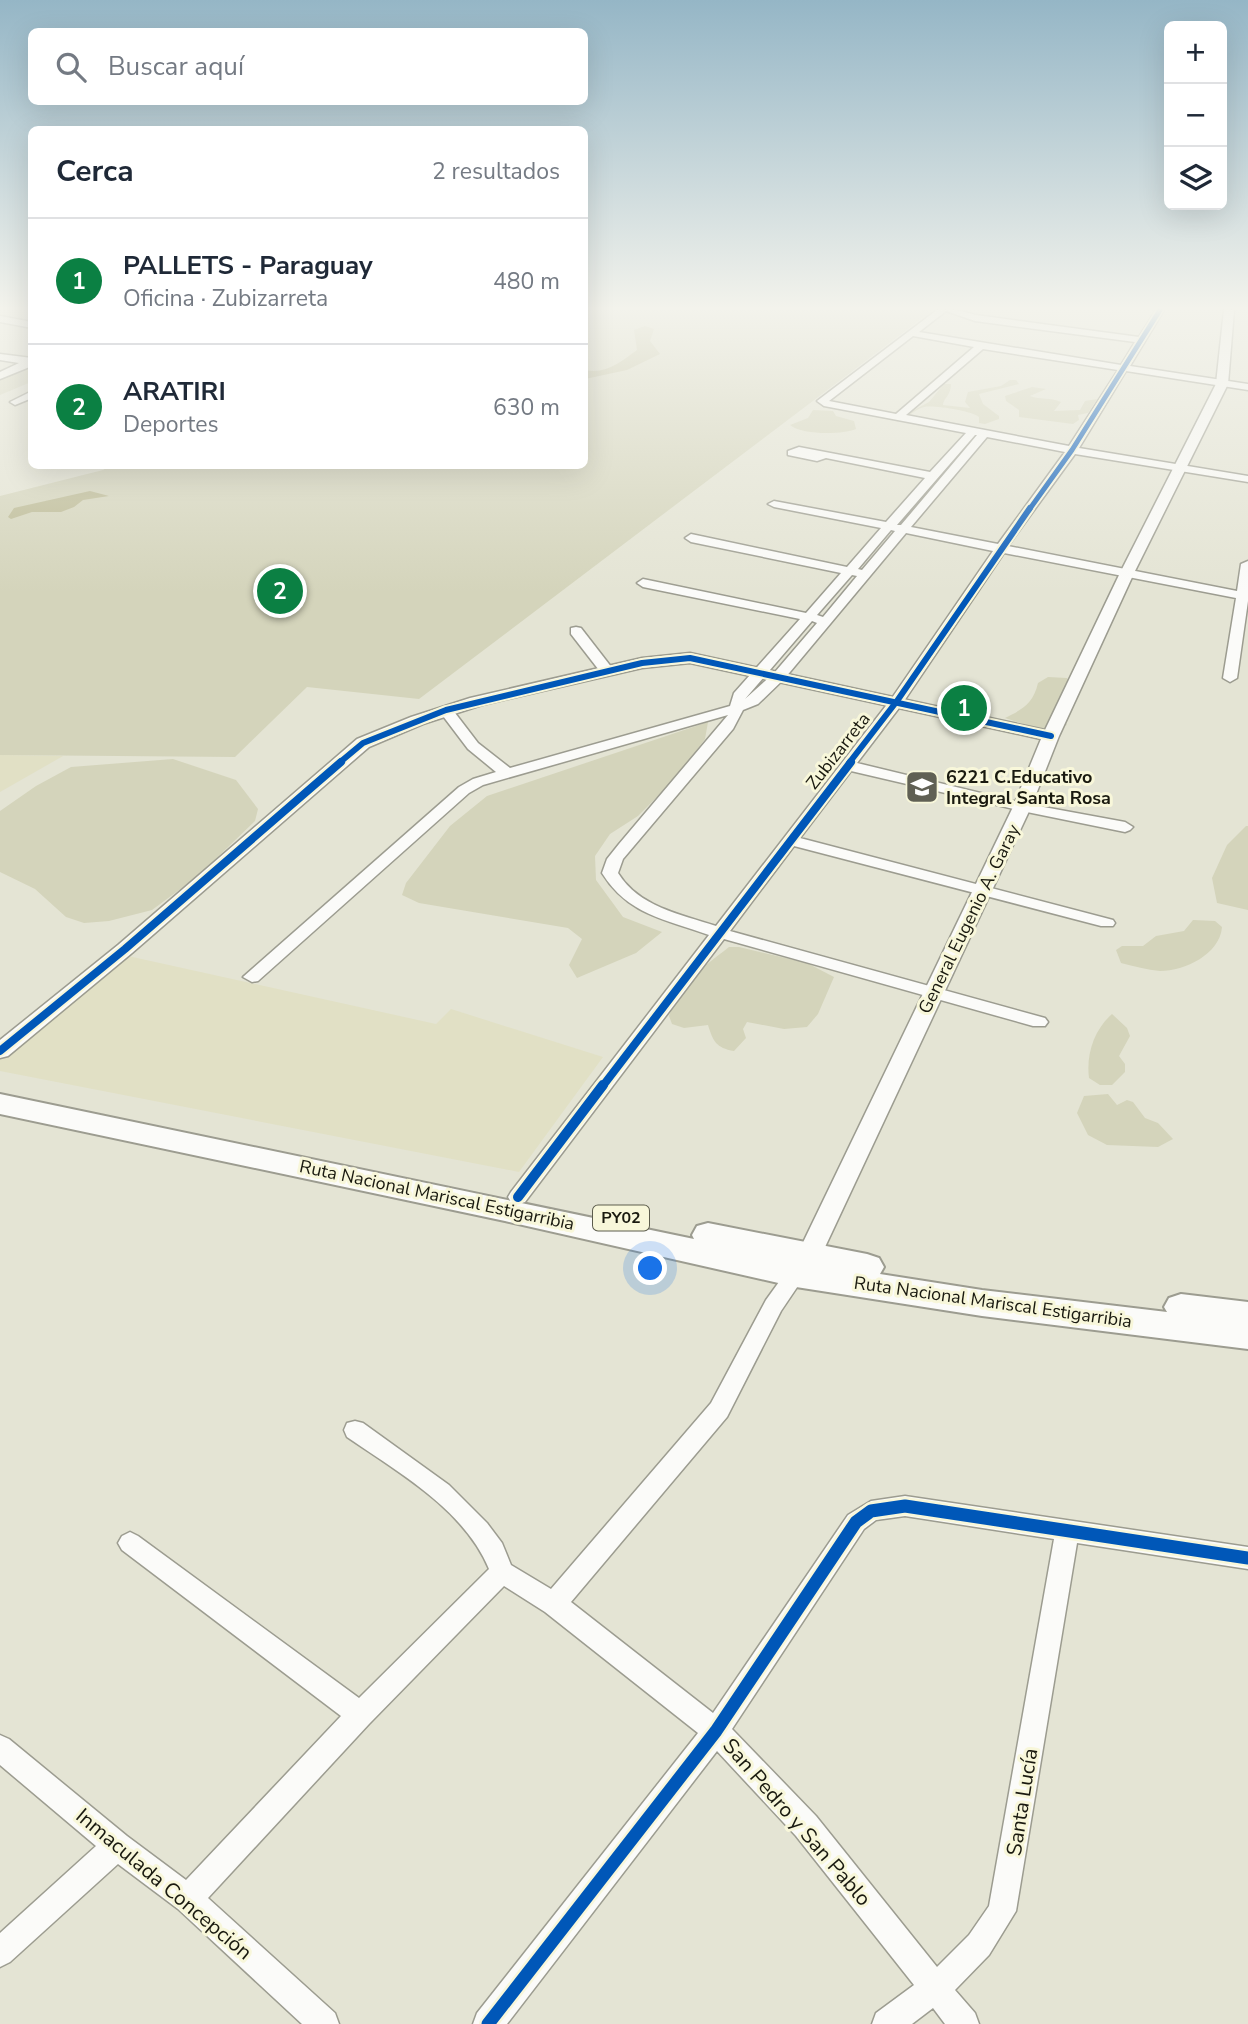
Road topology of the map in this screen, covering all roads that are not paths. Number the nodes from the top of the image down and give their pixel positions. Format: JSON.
{"nodes":[{"id":1,"x":826,"y":404,"type":"edge"},
{"id":2,"x":913,"y":404,"type":"edge"},
{"id":3,"x":1101,"y":404,"type":"edge"},
{"id":4,"x":1211,"y":404,"type":"edge"},
{"id":5,"x":898,"y":417,"type":"junction"},
{"id":6,"x":978,"y":433,"type":"junction"},
{"id":7,"x":1072,"y":450,"type":"junction"},
{"id":8,"x":823,"y":456,"type":"dead end"},
{"id":9,"x":1180,"y":468,"type":"junction"},
{"id":10,"x":932,"y":476,"type":"junction"},
{"id":11,"x":1248,"y":479,"type":"edge"},
{"id":12,"x":774,"y":504,"type":"dead end"},
{"id":13,"x":889,"y":527,"type":"junction"},
{"id":14,"x":904,"y":530,"type":"junction"},
{"id":15,"x":691,"y":538,"type":"dead end"},
{"id":16,"x":1001,"y":548,"type":"junction"},
{"id":17,"x":1247,"y":564,"type":"edge"},
{"id":18,"x":849,"y":571,"type":"junction"},
{"id":19,"x":1127,"y":573,"type":"junction"},
{"id":20,"x":866,"y":575,"type":"junction"},
{"id":21,"x":643,"y":583,"type":"dead end"},
{"id":22,"x":1246,"y":596,"type":"edge"},
{"id":23,"x":810,"y":617,"type":"junction"},
{"id":24,"x":826,"y":621,"type":"junction"},
{"id":25,"x":576,"y":631,"type":"dead end"},
{"id":26,"x":1241,"y":652,"type":"edge"},
{"id":27,"x":607,"y":671,"type":"junction"},
{"id":28,"x":771,"y":673,"type":"junction"},
{"id":29,"x":1230,"y":678,"type":"dead end"},
{"id":30,"x":897,"y":701,"type":"junction"},
{"id":31,"x":735,"y":709,"type":"junction"},
{"id":32,"x":447,"y":712,"type":"junction"},
{"id":33,"x":1051,"y":736,"type":"junction"},
{"id":34,"x":846,"y":765,"type":"junction"},
{"id":35,"x":505,"y":772,"type":"junction"},
{"id":36,"x":1022,"y":807,"type":"junction"},
{"id":37,"x":1125,"y":827,"type":"dead end"},
{"id":38,"x":789,"y":841,"type":"junction"},
{"id":39,"x":983,"y":890,"type":"junction"},
{"id":40,"x":1107,"y":923,"type":"dead end"},
{"id":41,"x":720,"y":933,"type":"junction"},
{"id":42,"x":252,"y":977,"type":"dead end"},
{"id":43,"x":934,"y":992,"type":"junction"},
{"id":44,"x":1040,"y":1022,"type":"dead end"},
{"id":45,"x":0,"y":1051,"type":"edge"},
{"id":46,"x":0,"y":1088,"type":"edge"},
{"id":47,"x":0,"y":1104,"type":"edge"},
{"id":48,"x":518,"y":1197,"type":"junction"},
{"id":49,"x":803,"y":1264,"type":"junction"},
{"id":50,"x":1248,"y":1315,"type":"edge"},
{"id":51,"x":1248,"y":1335,"type":"edge"},
{"id":52,"x":355,"y":1430,"type":"dead end"},
{"id":53,"x":1067,"y":1531,"type":"junction"},
{"id":54,"x":130,"y":1543,"type":"dead end"},
{"id":55,"x":1248,"y":1558,"type":"edge"},
{"id":56,"x":502,"y":1572,"type":"junction"},
{"id":57,"x":554,"y":1604,"type":"junction"},
{"id":58,"x":360,"y":1714,"type":"junction"},
{"id":59,"x":716,"y":1731,"type":"junction"},
{"id":60,"x":0,"y":1748,"type":"edge"},
{"id":61,"x":117,"y":1846,"type":"junction"},
{"id":62,"x":188,"y":1899,"type":"junction"},
{"id":63,"x":0,"y":1952,"type":"edge"},
{"id":64,"x":937,"y":1988,"type":"junction"},
{"id":65,"x":324,"y":2024,"type":"edge"},
{"id":66,"x":488,"y":2024,"type":"edge"},
{"id":67,"x":887,"y":2024,"type":"edge"},
{"id":68,"x":964,"y":2024,"type":"edge"}],
"edges":[{"from":1,"to":5,"type":"street"},
{"from":2,"to":5,"type":"street"},
{"from":3,"to":7,"type":"street","name":"Zubizarreta"},
{"from":4,"to":9,"type":"street","name":"General Eugenio A. Garay"},
{"from":5,"to":6,"type":"street"},
{"from":6,"to":7,"type":"street"},
{"from":6,"to":10,"type":"street"},
{"from":6,"to":14,"type":"street"},
{"from":7,"to":9,"type":"street"},
{"from":7,"to":16,"type":"street","name":"Zubizarreta"},
{"from":8,"to":10,"type":"street"},
{"from":9,"to":11,"type":"street"},
{"from":9,"to":19,"type":"street","name":"General Eugenio A. Garay"},
{"from":10,"to":13,"type":"street"},
{"from":12,"to":13,"type":"street"},
{"from":13,"to":14,"type":"street"},
{"from":13,"to":18,"type":"street"},
{"from":14,"to":16,"type":"street"},
{"from":14,"to":20,"type":"street"},
{"from":15,"to":18,"type":"street"},
{"from":16,"to":19,"type":"street"},
{"from":16,"to":30,"type":"street","name":"Zubizarreta"},
{"from":17,"to":22,"type":"street"},
{"from":18,"to":20,"type":"street"},
{"from":18,"to":23,"type":"street"},
{"from":19,"to":22,"type":"street"},
{"from":19,"to":33,"type":"street","name":"General Eugenio A. Garay"},
{"from":20,"to":24,"type":"street"},
{"from":21,"to":23,"type":"street"},
{"from":22,"to":26,"type":"street"},
{"from":23,"to":24,"type":"street"},
{"from":23,"to":28,"type":"street"},
{"from":24,"to":28,"type":"street"},
{"from":25,"to":27,"type":"street"},
{"from":26,"to":29,"type":"street"},
{"from":27,"to":28,"type":"street"},
{"from":27,"to":32,"type":"street"},
{"from":28,"to":30,"type":"street"},
{"from":28,"to":31,"type":"street"},
{"from":30,"to":33,"type":"street"},
{"from":30,"to":34,"type":"street","name":"Zubizarreta"},
{"from":31,"to":35,"type":"street"},
{"from":31,"to":41,"type":"street"},
{"from":32,"to":35,"type":"street"},
{"from":32,"to":45,"type":"street"},
{"from":33,"to":36,"type":"street","name":"General Eugenio A. Garay"},
{"from":34,"to":36,"type":"street"},
{"from":34,"to":38,"type":"street","name":"Zubizarreta"},
{"from":35,"to":42,"type":"street"},
{"from":36,"to":37,"type":"street"},
{"from":36,"to":39,"type":"street","name":"General Eugenio A. Garay"},
{"from":38,"to":39,"type":"street"},
{"from":38,"to":41,"type":"street","name":"Zubizarreta"},
{"from":39,"to":40,"type":"street"},
{"from":39,"to":43,"type":"street","name":"General Eugenio A. Garay"},
{"from":41,"to":43,"type":"street"},
{"from":41,"to":48,"type":"street","name":"Zubizarreta"},
{"from":43,"to":44,"type":"street"},
{"from":43,"to":49,"type":"street","name":"General Eugenio A. Garay"},
{"from":46,"to":48,"type":"highway","name":"Ruta Nacional Mariscal Estigarribia","number":"PY02"},
{"from":47,"to":49,"type":"highway","name":"Ruta Nacional Mariscal Estigarribia","number":"PY02"},
{"from":48,"to":49,"type":"highway","name":"Ruta Nacional Mariscal Estigarribia","number":"PY02"},
{"from":49,"to":50,"type":"highway","name":"Ruta Nacional Mariscal Estigarribia","number":"PY02"},
{"from":49,"to":51,"type":"highway","name":"Ruta Nacional Mariscal Estigarribia","number":"PY02"},
{"from":49,"to":57,"type":"street"},
{"from":52,"to":56,"type":"street"},
{"from":53,"to":55,"type":"street"},
{"from":53,"to":59,"type":"street"},
{"from":53,"to":64,"type":"street","name":"Santa Lucía"},
{"from":54,"to":58,"type":"street"},
{"from":56,"to":57,"type":"street","name":"San Pedro y San Pablo"},
{"from":56,"to":58,"type":"street"},
{"from":57,"to":59,"type":"street","name":"San Pedro y San Pablo"},
{"from":58,"to":62,"type":"street"},
{"from":59,"to":64,"type":"street","name":"San Pedro y San Pablo"},
{"from":59,"to":66,"type":"street"},
{"from":60,"to":61,"type":"street","name":"Inmaculada Concepción"},
{"from":61,"to":62,"type":"street","name":"Inmaculada Concepción"},
{"from":61,"to":63,"type":"street"},
{"from":62,"to":65,"type":"street","name":"Inmaculada Concepción"},
{"from":64,"to":67,"type":"street","name":"Santa Lucía"},
{"from":64,"to":68,"type":"street","name":"San Pedro y San Pablo"}]}
